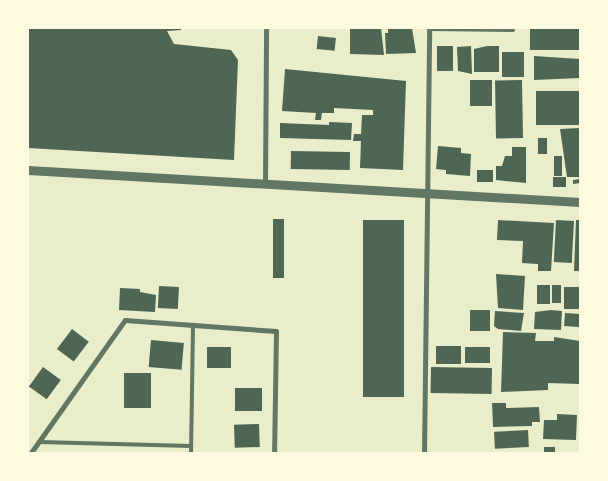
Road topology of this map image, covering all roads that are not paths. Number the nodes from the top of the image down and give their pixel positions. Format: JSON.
{"nodes":[{"id":1,"x":266,"y":28,"type":"edge"},
{"id":2,"x":429,"y":28,"type":"edge"},
{"id":3,"x":513,"y":30,"type":"dead end"},
{"id":4,"x":28,"y":170,"type":"edge"},
{"id":5,"x":266,"y":184,"type":"junction"},
{"id":6,"x":426,"y":194,"type":"junction"},
{"id":7,"x":580,"y":202,"type":"edge"},
{"id":8,"x":193,"y":326,"type":"junction"},
{"id":9,"x":40,"y":442,"type":"junction"},
{"id":10,"x":191,"y":446,"type":"junction"},
{"id":11,"x":30,"y":454,"type":"edge"},
{"id":12,"x":191,"y":454,"type":"edge"},
{"id":13,"x":274,"y":454,"type":"edge"},
{"id":14,"x":424,"y":454,"type":"edge"}],
"edges":[{"from":1,"to":5,"type":"street"},
{"from":2,"to":3,"type":"lane"},
{"from":2,"to":6,"type":"street"},
{"from":4,"to":5,"type":"street"},
{"from":5,"to":6,"type":"street"},
{"from":6,"to":7,"type":"street"},
{"from":6,"to":14,"type":"street"},
{"from":8,"to":9,"type":"street"},
{"from":8,"to":10,"type":"lane"},
{"from":8,"to":13,"type":"street"},
{"from":9,"to":10,"type":"lane"},
{"from":9,"to":11,"type":"street"},
{"from":10,"to":12,"type":"lane"}]}
